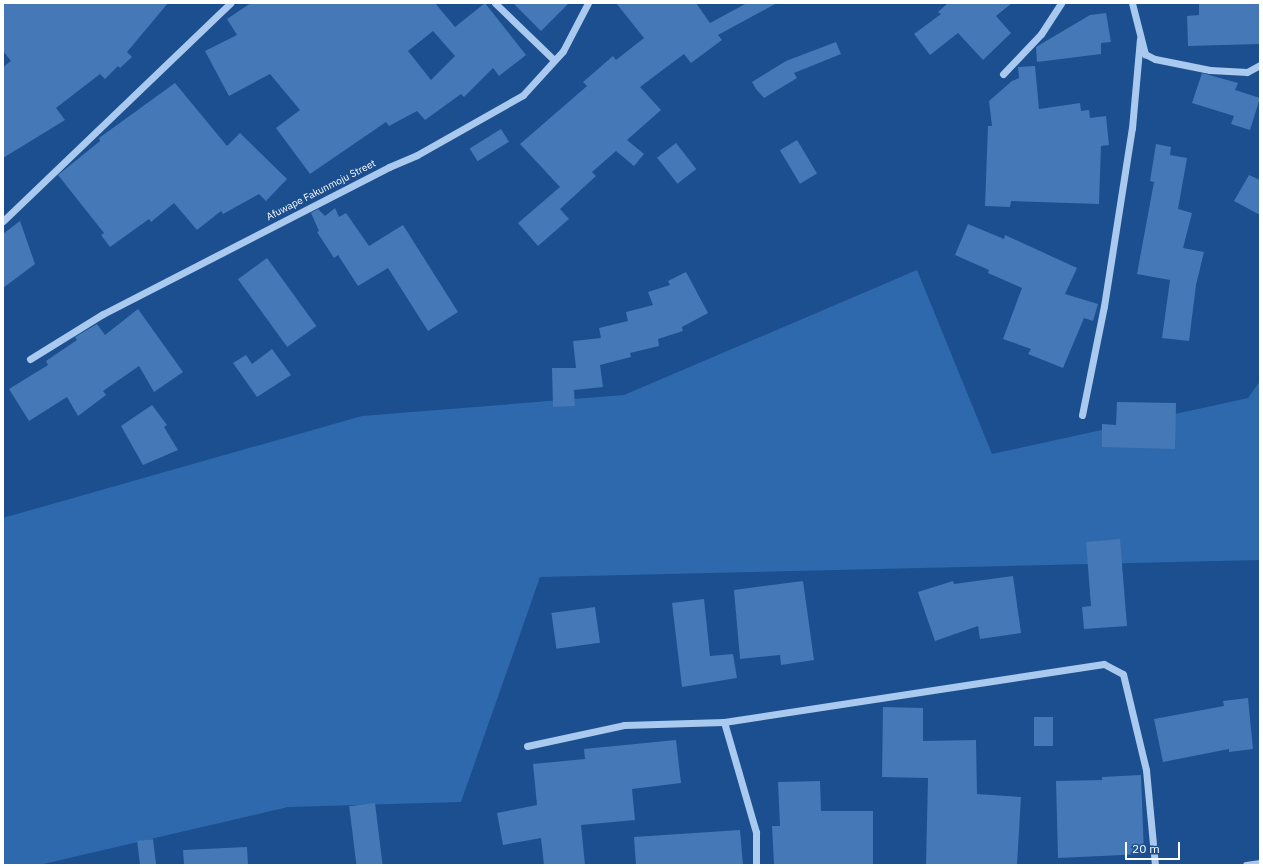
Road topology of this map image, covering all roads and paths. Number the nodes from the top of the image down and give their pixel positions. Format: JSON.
{"nodes":[{"id":1,"x":230,"y":3,"type":"edge"},
{"id":2,"x":495,"y":3,"type":"edge"},
{"id":3,"x":588,"y":3,"type":"edge"},
{"id":4,"x":1061,"y":3,"type":"edge"},
{"id":5,"x":1132,"y":3,"type":"edge"},
{"id":6,"x":1140,"y":39,"type":"junction"},
{"id":7,"x":554,"y":60,"type":"junction"},
{"id":8,"x":1260,"y":65,"type":"edge"},
{"id":9,"x":1003,"y":74,"type":"dead end"},
{"id":10,"x":3,"y":221,"type":"edge"},
{"id":11,"x":30,"y":359,"type":"dead end"},
{"id":12,"x":1082,"y":415,"type":"dead end"},
{"id":13,"x":724,"y":722,"type":"junction"},
{"id":14,"x":527,"y":746,"type":"dead end"},
{"id":15,"x":1260,"y":863,"type":"edge"},
{"id":16,"x":756,"y":865,"type":"edge"},
{"id":17,"x":1155,"y":865,"type":"edge"},
{"id":18,"x":1246,"y":865,"type":"edge"}],
"edges":[{"from":1,"to":10,"type":"street"},
{"from":2,"to":7,"type":"street"},
{"from":3,"to":7,"type":"street","name":"Afuwape Fakunmoju Street"},
{"from":4,"to":9,"type":"street"},
{"from":5,"to":6,"type":"street"},
{"from":6,"to":8,"type":"street"},
{"from":6,"to":12,"type":"street"},
{"from":7,"to":11,"type":"street","name":"Afuwape Fakunmoju Street"},
{"from":13,"to":14,"type":"street"},
{"from":13,"to":16,"type":"street"},
{"from":13,"to":17,"type":"street"},
{"from":15,"to":18,"type":"street"}]}
